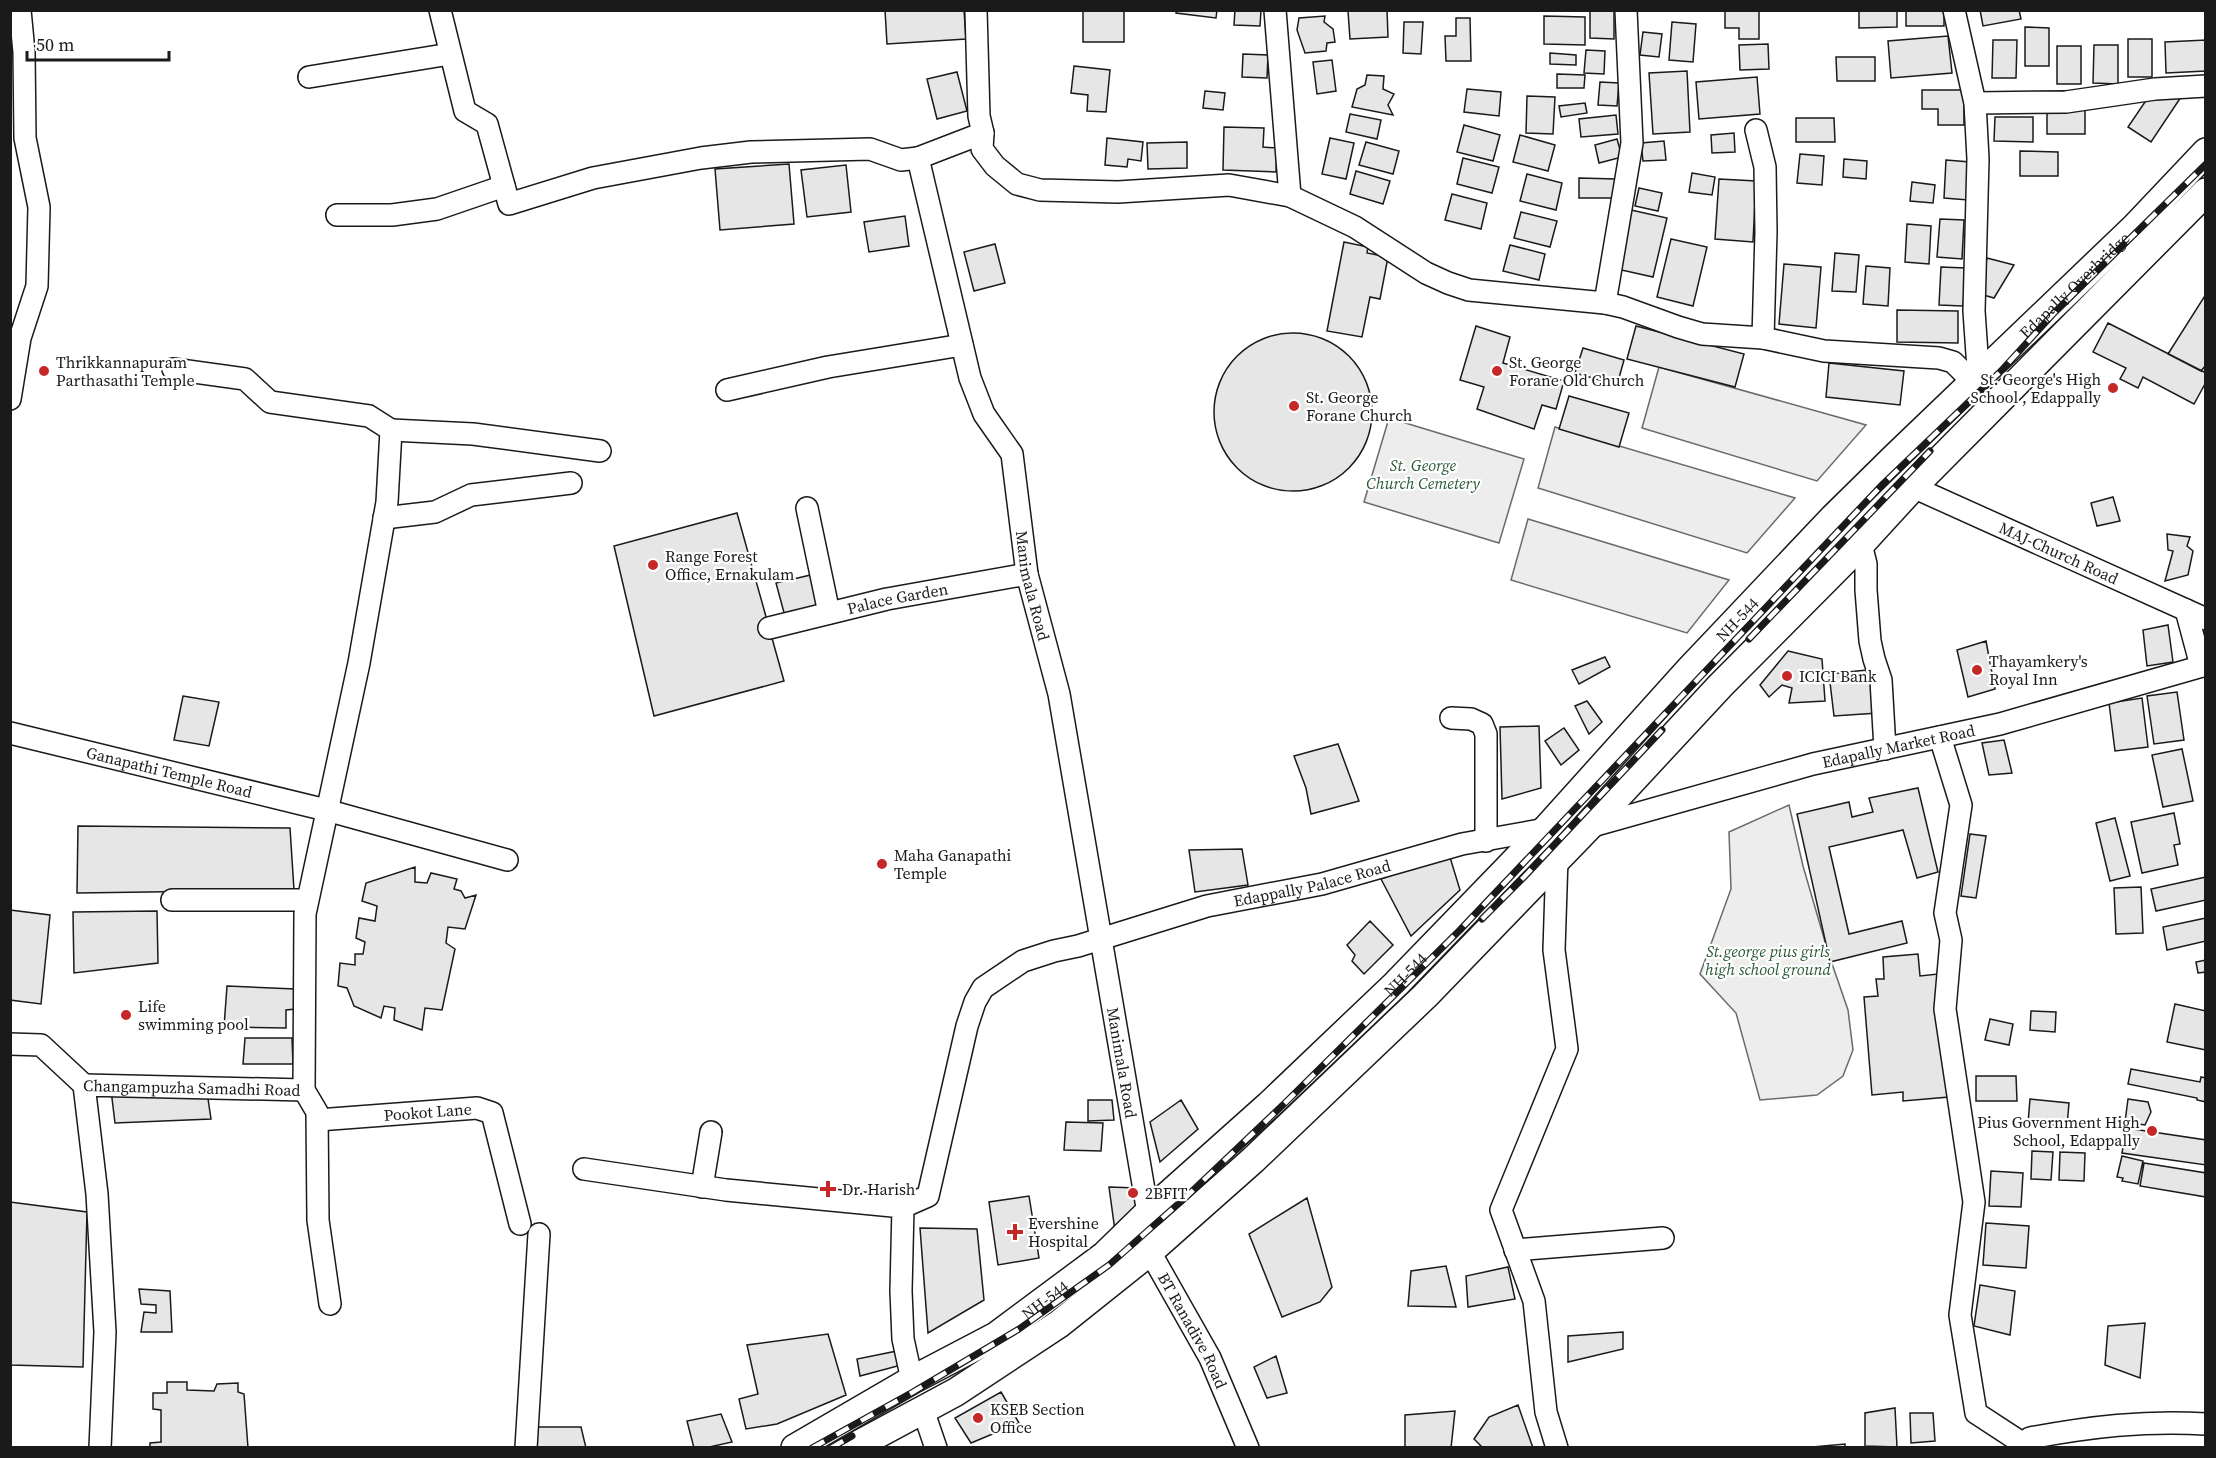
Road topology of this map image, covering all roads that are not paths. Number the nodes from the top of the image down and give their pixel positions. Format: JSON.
{"nodes":[{"id":1,"x":20,"y":10,"type":"edge"},
{"id":2,"x":440,"y":10,"type":"edge"},
{"id":3,"x":976,"y":10,"type":"edge"},
{"id":4,"x":1275,"y":10,"type":"edge"},
{"id":5,"x":1626,"y":10,"type":"edge"},
{"id":6,"x":1954,"y":10,"type":"edge"},
{"id":7,"x":450,"y":54,"type":"junction"},
{"id":8,"x":309,"y":77,"type":"dead end"},
{"id":9,"x":2205,"y":86,"type":"edge"},
{"id":10,"x":1975,"y":103,"type":"junction"},
{"id":11,"x":1756,"y":130,"type":"dead end"},
{"id":12,"x":983,"y":133,"type":"junction"},
{"id":13,"x":18,"y":138,"type":"edge"},
{"id":14,"x":2205,"y":138,"type":"edge"},
{"id":15,"x":2205,"y":152,"type":"edge"},
{"id":16,"x":918,"y":158,"type":"junction"},
{"id":17,"x":2205,"y":178,"type":"edge"},
{"id":18,"x":504,"y":186,"type":"junction"},
{"id":19,"x":2205,"y":192,"type":"edge"},
{"id":20,"x":1290,"y":196,"type":"junction"},
{"id":21,"x":337,"y":215,"type":"dead end"},
{"id":22,"x":1605,"y":303,"type":"junction"},
{"id":23,"x":15,"y":337,"type":"edge"},
{"id":24,"x":1763,"y":339,"type":"junction"},
{"id":25,"x":962,"y":345,"type":"junction"},
{"id":26,"x":173,"y":369,"type":"dead end"},
{"id":27,"x":1974,"y":373,"type":"junction"},
{"id":28,"x":727,"y":390,"type":"dead end"},
{"id":29,"x":10,"y":399,"type":"edge"},
{"id":30,"x":1941,"y":414,"type":"junction"},
{"id":31,"x":391,"y":430,"type":"junction"},
{"id":32,"x":1959,"y":440,"type":"junction"},
{"id":33,"x":600,"y":451,"type":"dead end"},
{"id":34,"x":571,"y":483,"type":"dead end"},
{"id":35,"x":1913,"y":487,"type":"junction"},
{"id":36,"x":807,"y":508,"type":"dead end"},
{"id":37,"x":384,"y":518,"type":"junction"},
{"id":38,"x":1857,"y":548,"type":"junction"},
{"id":39,"x":1789,"y":565,"type":"junction"},
{"id":40,"x":1027,"y":574,"type":"junction"},
{"id":41,"x":1816,"y":589,"type":"junction"},
{"id":42,"x":2186,"y":610,"type":"junction"},
{"id":43,"x":829,"y":613,"type":"junction"},
{"id":44,"x":2205,"y":619,"type":"edge"},
{"id":45,"x":769,"y":628,"type":"dead end"},
{"id":46,"x":2204,"y":665,"type":"edge"},
{"id":47,"x":1451,"y":718,"type":"dead end"},
{"id":48,"x":10,"y":733,"type":"edge"},
{"id":49,"x":1940,"y":737,"type":"junction"},
{"id":50,"x":1885,"y":749,"type":"junction"},
{"id":51,"x":1576,"y":796,"type":"junction"},
{"id":52,"x":326,"y":810,"type":"junction"},
{"id":53,"x":1596,"y":820,"type":"junction"},
{"id":54,"x":1546,"y":829,"type":"junction"},
{"id":55,"x":1486,"y":841,"type":"junction"},
{"id":56,"x":1557,"y":858,"type":"junction"},
{"id":57,"x":507,"y":860,"type":"dead end"},
{"id":58,"x":172,"y":900,"type":"dead end"},
{"id":59,"x":307,"y":900,"type":"junction"},
{"id":60,"x":1100,"y":939,"type":"junction"},
{"id":61,"x":10,"y":1044,"type":"edge"},
{"id":62,"x":84,"y":1085,"type":"junction"},
{"id":63,"x":304,"y":1090,"type":"junction"},
{"id":64,"x":318,"y":1120,"type":"junction"},
{"id":65,"x":711,"y":1132,"type":"dead end"},
{"id":66,"x":584,"y":1169,"type":"dead end"},
{"id":67,"x":702,"y":1187,"type":"junction"},
{"id":68,"x":903,"y":1207,"type":"junction"},
{"id":69,"x":1148,"y":1213,"type":"junction"},
{"id":70,"x":1663,"y":1238,"type":"dead end"},
{"id":71,"x":1515,"y":1250,"type":"junction"},
{"id":72,"x":1150,"y":1252,"type":"junction"},
{"id":73,"x":330,"y":1304,"type":"dead end"},
{"id":74,"x":912,"y":1380,"type":"junction"},
{"id":75,"x":2205,"y":1424,"type":"edge"},
{"id":76,"x":930,"y":1431,"type":"edge"},
{"id":77,"x":2028,"y":1447,"type":"edge"},
{"id":78,"x":100,"y":1448,"type":"edge"},
{"id":79,"x":526,"y":1448,"type":"edge"},
{"id":80,"x":795,"y":1448,"type":"edge"},
{"id":81,"x":852,"y":1448,"type":"edge"},
{"id":82,"x":1248,"y":1448,"type":"edge"},
{"id":83,"x":1557,"y":1448,"type":"edge"}],
"edges":[{"from":1,"to":13,"type":"street"},
{"from":2,"to":7,"type":"street"},
{"from":3,"to":12,"type":"street"},
{"from":4,"to":20,"type":"street"},
{"from":5,"to":22,"type":"street"},
{"from":6,"to":10,"type":"street"},
{"from":7,"to":8,"type":"street"},
{"from":7,"to":18,"type":"street"},
{"from":9,"to":10,"type":"street"},
{"from":10,"to":27,"type":"street"},
{"from":11,"to":24,"type":"street"},
{"from":12,"to":16,"type":"street"},
{"from":12,"to":20,"type":"street"},
{"from":13,"to":23,"type":"street"},
{"from":14,"to":27,"type":"main road"},
{"from":15,"to":30,"type":"main road","name":"Edapally Overbridge"},
{"from":16,"to":18,"type":"street"},
{"from":16,"to":25,"type":"street","name":"Manimala Road"},
{"from":17,"to":32,"type":"main road","name":"Edapally Overbridge"},
{"from":18,"to":21,"type":"street"},
{"from":19,"to":32,"type":"main road"},
{"from":20,"to":22,"type":"street"},
{"from":22,"to":24,"type":"street"},
{"from":23,"to":29,"type":"street"},
{"from":24,"to":27,"type":"street"},
{"from":25,"to":28,"type":"street"},
{"from":25,"to":40,"type":"street","name":"Manimala Road"},
{"from":26,"to":31,"type":"street"},
{"from":27,"to":30,"type":"main road"},
{"from":30,"to":39,"type":"main road","name":"NH-544"},
{"from":31,"to":33,"type":"street"},
{"from":31,"to":37,"type":"street","name":"Changampuzha Samadhi Road"},
{"from":32,"to":35,"type":"main road","name":"NH-544"},
{"from":34,"to":37,"type":"street"},
{"from":35,"to":38,"type":"main road","name":"NH-544"},
{"from":35,"to":42,"type":"street","name":"MAJ-Church Road"},
{"from":36,"to":43,"type":"street"},
{"from":37,"to":52,"type":"street","name":"Changampuzha Samadhi Road"},
{"from":38,"to":41,"type":"main road","name":"NH-544"},
{"from":38,"to":50,"type":"street"},
{"from":39,"to":41,"type":"main road"},
{"from":39,"to":51,"type":"main road","name":"NH-544"},
{"from":40,"to":43,"type":"street","name":"Palace Garden"},
{"from":40,"to":60,"type":"street","name":"Manimala Road"},
{"from":41,"to":53,"type":"main road","name":"NH-544"},
{"from":42,"to":44,"type":"street","name":"MAJ-Church Road"},
{"from":42,"to":46,"type":"street"},
{"from":43,"to":45,"type":"street","name":"Palace Garden"},
{"from":46,"to":49,"type":"street","name":"Edapally Market Road"},
{"from":47,"to":55,"type":"street"},
{"from":48,"to":52,"type":"street","name":"Ganapathi Temple Road"},
{"from":49,"to":50,"type":"street","name":"Edapally Market Road"},
{"from":49,"to":77,"type":"street"},
{"from":50,"to":53,"type":"street","name":"Edapally Market Road"},
{"from":51,"to":53,"type":"main road"},
{"from":51,"to":54,"type":"main road","name":"NH-544"},
{"from":52,"to":57,"type":"street"},
{"from":52,"to":59,"type":"street","name":"Changampuzha Samadhi Road"},
{"from":53,"to":56,"type":"main road","name":"NH-544"},
{"from":54,"to":55,"type":"street","name":"Edappally Palace Road"},
{"from":54,"to":69,"type":"main road","name":"NH-544"},
{"from":55,"to":60,"type":"street","name":"Edappally Palace Road"},
{"from":56,"to":71,"type":"street"},
{"from":56,"to":72,"type":"main road","name":"NH-544"},
{"from":58,"to":59,"type":"street"},
{"from":59,"to":63,"type":"street","name":"Changampuzha Samadhi Road"},
{"from":60,"to":68,"type":"street","name":"Edappally Palace Road"},
{"from":60,"to":69,"type":"street","name":"Manimala Road"},
{"from":61,"to":62,"type":"street"},
{"from":62,"to":63,"type":"street","name":"Changampuzha Samadhi Road"},
{"from":62,"to":78,"type":"street","name":"Changampuzha Samadhi Road"},
{"from":63,"to":64,"type":"street"},
{"from":64,"to":73,"type":"street"},
{"from":64,"to":79,"type":"street","name":"Pookot Lane"},
{"from":65,"to":67,"type":"street"},
{"from":66,"to":67,"type":"street"},
{"from":67,"to":68,"type":"street"},
{"from":68,"to":74,"type":"street"},
{"from":69,"to":72,"type":"street","name":"BT Ranadive Road"},
{"from":69,"to":74,"type":"main road","name":"NH-544"},
{"from":70,"to":71,"type":"street"},
{"from":71,"to":83,"type":"street"},
{"from":72,"to":76,"type":"main road","name":"NH-544"},
{"from":72,"to":82,"type":"street","name":"BT Ranadive Road"},
{"from":74,"to":80,"type":"main road","name":"NH-544"},
{"from":75,"to":77,"type":"street"},
{"from":76,"to":81,"type":"main road","name":"NH-544"}]}
